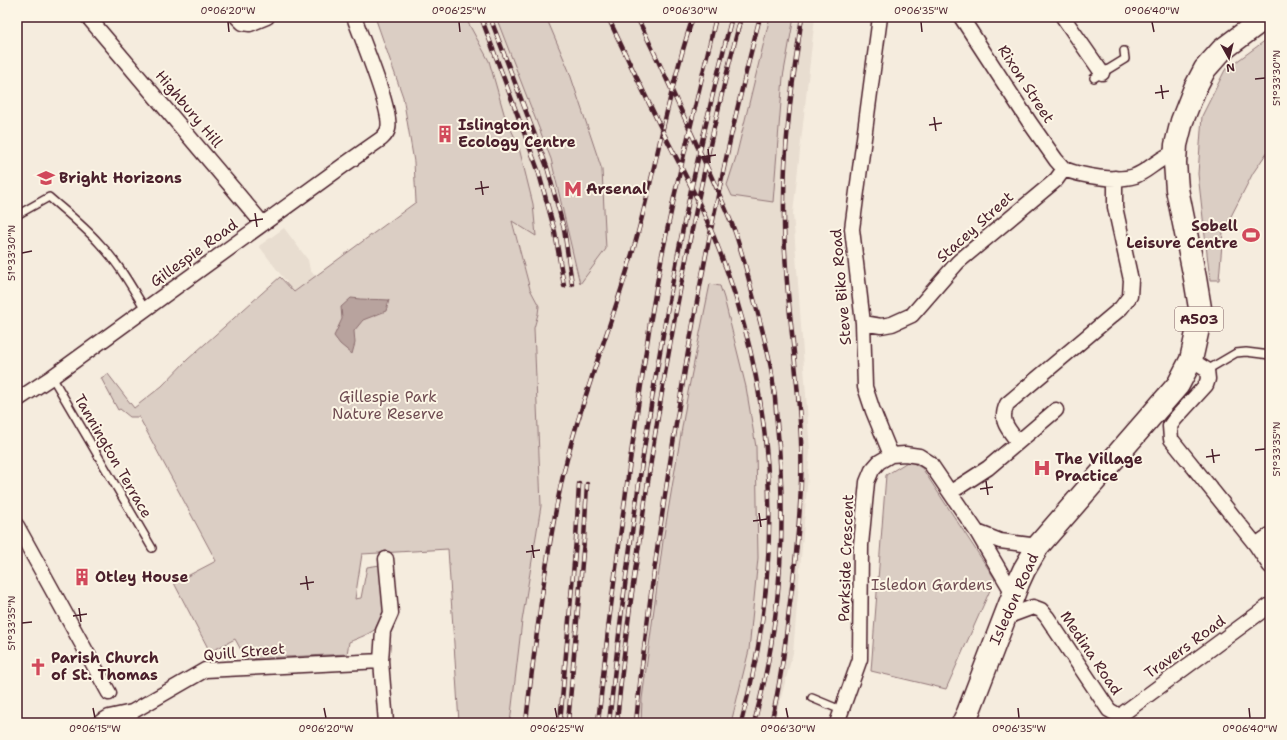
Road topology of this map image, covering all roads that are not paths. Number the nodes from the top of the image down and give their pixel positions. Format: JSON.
{"nodes":[{"id":1,"x":88,"y":17,"type":"edge"},
{"id":2,"x":237,"y":17,"type":"edge"},
{"id":3,"x":267,"y":17,"type":"edge"},
{"id":4,"x":354,"y":17,"type":"edge"},
{"id":5,"x":880,"y":17,"type":"edge"},
{"id":6,"x":961,"y":17,"type":"edge"},
{"id":7,"x":1062,"y":17,"type":"edge"},
{"id":8,"x":1266,"y":17,"type":"edge"},
{"id":9,"x":1124,"y":51,"type":"dead end"},
{"id":10,"x":1098,"y":76,"type":"joint"},
{"id":11,"x":1176,"y":152,"type":"junction"},
{"id":12,"x":1064,"y":169,"type":"junction"},
{"id":13,"x":1114,"y":178,"type":"junction"},
{"id":14,"x":17,"y":215,"type":"edge"},
{"id":15,"x":263,"y":224,"type":"junction"},
{"id":16,"x":145,"y":309,"type":"junction"},
{"id":17,"x":863,"y":323,"type":"junction"},
{"id":18,"x":1270,"y":355,"type":"edge"},
{"id":19,"x":1199,"y":365,"type":"junction"},
{"id":20,"x":52,"y":377,"type":"junction"},
{"id":21,"x":17,"y":400,"type":"edge"},
{"id":22,"x":1056,"y":410,"type":"dead end"},
{"id":23,"x":1018,"y":442,"type":"junction"},
{"id":24,"x":891,"y":455,"type":"junction"},
{"id":25,"x":951,"y":492,"type":"junction"},
{"id":26,"x":17,"y":526,"type":"edge"},
{"id":27,"x":977,"y":532,"type":"junction"},
{"id":28,"x":1270,"y":534,"type":"edge"},
{"id":29,"x":1256,"y":545,"type":"junction"},
{"id":30,"x":1038,"y":546,"type":"junction"},
{"id":31,"x":152,"y":548,"type":"dead end"},
{"id":32,"x":386,"y":559,"type":"dead end"},
{"id":33,"x":1270,"y":566,"type":"edge"},
{"id":34,"x":1014,"y":595,"type":"junction"},
{"id":35,"x":1270,"y":605,"type":"edge"},
{"id":36,"x":1006,"y":617,"type":"junction"},
{"id":37,"x":381,"y":661,"type":"junction"},
{"id":38,"x":109,"y":693,"type":"dead end"},
{"id":39,"x":812,"y":698,"type":"dead end"},
{"id":40,"x":839,"y":717,"type":"edge"},
{"id":41,"x":123,"y":719,"type":"edge"},
{"id":42,"x":1121,"y":720,"type":"edge"},
{"id":43,"x":99,"y":723,"type":"edge"},
{"id":44,"x":386,"y":723,"type":"edge"},
{"id":45,"x":962,"y":723,"type":"edge"}],
"edges":[{"from":1,"to":15,"type":"street","name":"Highbury Hill"},
{"from":2,"to":3,"type":"street"},
{"from":4,"to":15,"type":"street","name":"Gillespie Road"},
{"from":5,"to":17,"type":"street","name":"Steve Biko Road"},
{"from":6,"to":12,"type":"street","name":"Rixon Street"},
{"from":7,"to":10,"type":"street"},
{"from":8,"to":11,"type":"highway","name":"Isledon Road","number":"A503"},
{"from":9,"to":10,"type":"lane"},
{"from":11,"to":13,"type":"street"},
{"from":11,"to":19,"type":"highway","name":"Isledon Road","number":"A503"},
{"from":12,"to":13,"type":"street"},
{"from":12,"to":17,"type":"street","name":"Stacey Street"},
{"from":13,"to":23,"type":"street"},
{"from":14,"to":16,"type":"lane"},
{"from":15,"to":16,"type":"street","name":"Gillespie Road"},
{"from":16,"to":20,"type":"street","name":"Gillespie Road"},
{"from":17,"to":24,"type":"street","name":"Steve Biko Road"},
{"from":18,"to":19,"type":"lane"},
{"from":19,"to":29,"type":"street"},
{"from":19,"to":30,"type":"highway","name":"Isledon Road","number":"A503"},
{"from":20,"to":21,"type":"street","name":"Gillespie Road"},
{"from":20,"to":31,"type":"lane","name":"Tannington Terrace"},
{"from":22,"to":23,"type":"street"},
{"from":23,"to":25,"type":"street"},
{"from":24,"to":25,"type":"street"},
{"from":24,"to":40,"type":"street","name":"Parkside Crescent"},
{"from":25,"to":27,"type":"street"},
{"from":26,"to":38,"type":"street"},
{"from":27,"to":30,"type":"street"},
{"from":27,"to":34,"type":"street"},
{"from":28,"to":29,"type":"street"},
{"from":29,"to":33,"type":"street"},
{"from":30,"to":34,"type":"highway","name":"Isledon Road","number":"A503"},
{"from":32,"to":37,"type":"street"},
{"from":34,"to":36,"type":"highway","name":"Isledon Road","number":"A503"},
{"from":35,"to":42,"type":"street","name":"Travers Road"},
{"from":36,"to":42,"type":"street","name":"Medina Road"},
{"from":36,"to":45,"type":"highway","name":"Isledon Road","number":"A503"},
{"from":37,"to":41,"type":"street","name":"Quill Street"},
{"from":37,"to":44,"type":"street"},
{"from":39,"to":40,"type":"lane"},
{"from":41,"to":43,"type":"street","name":"Quill Street"}]}
